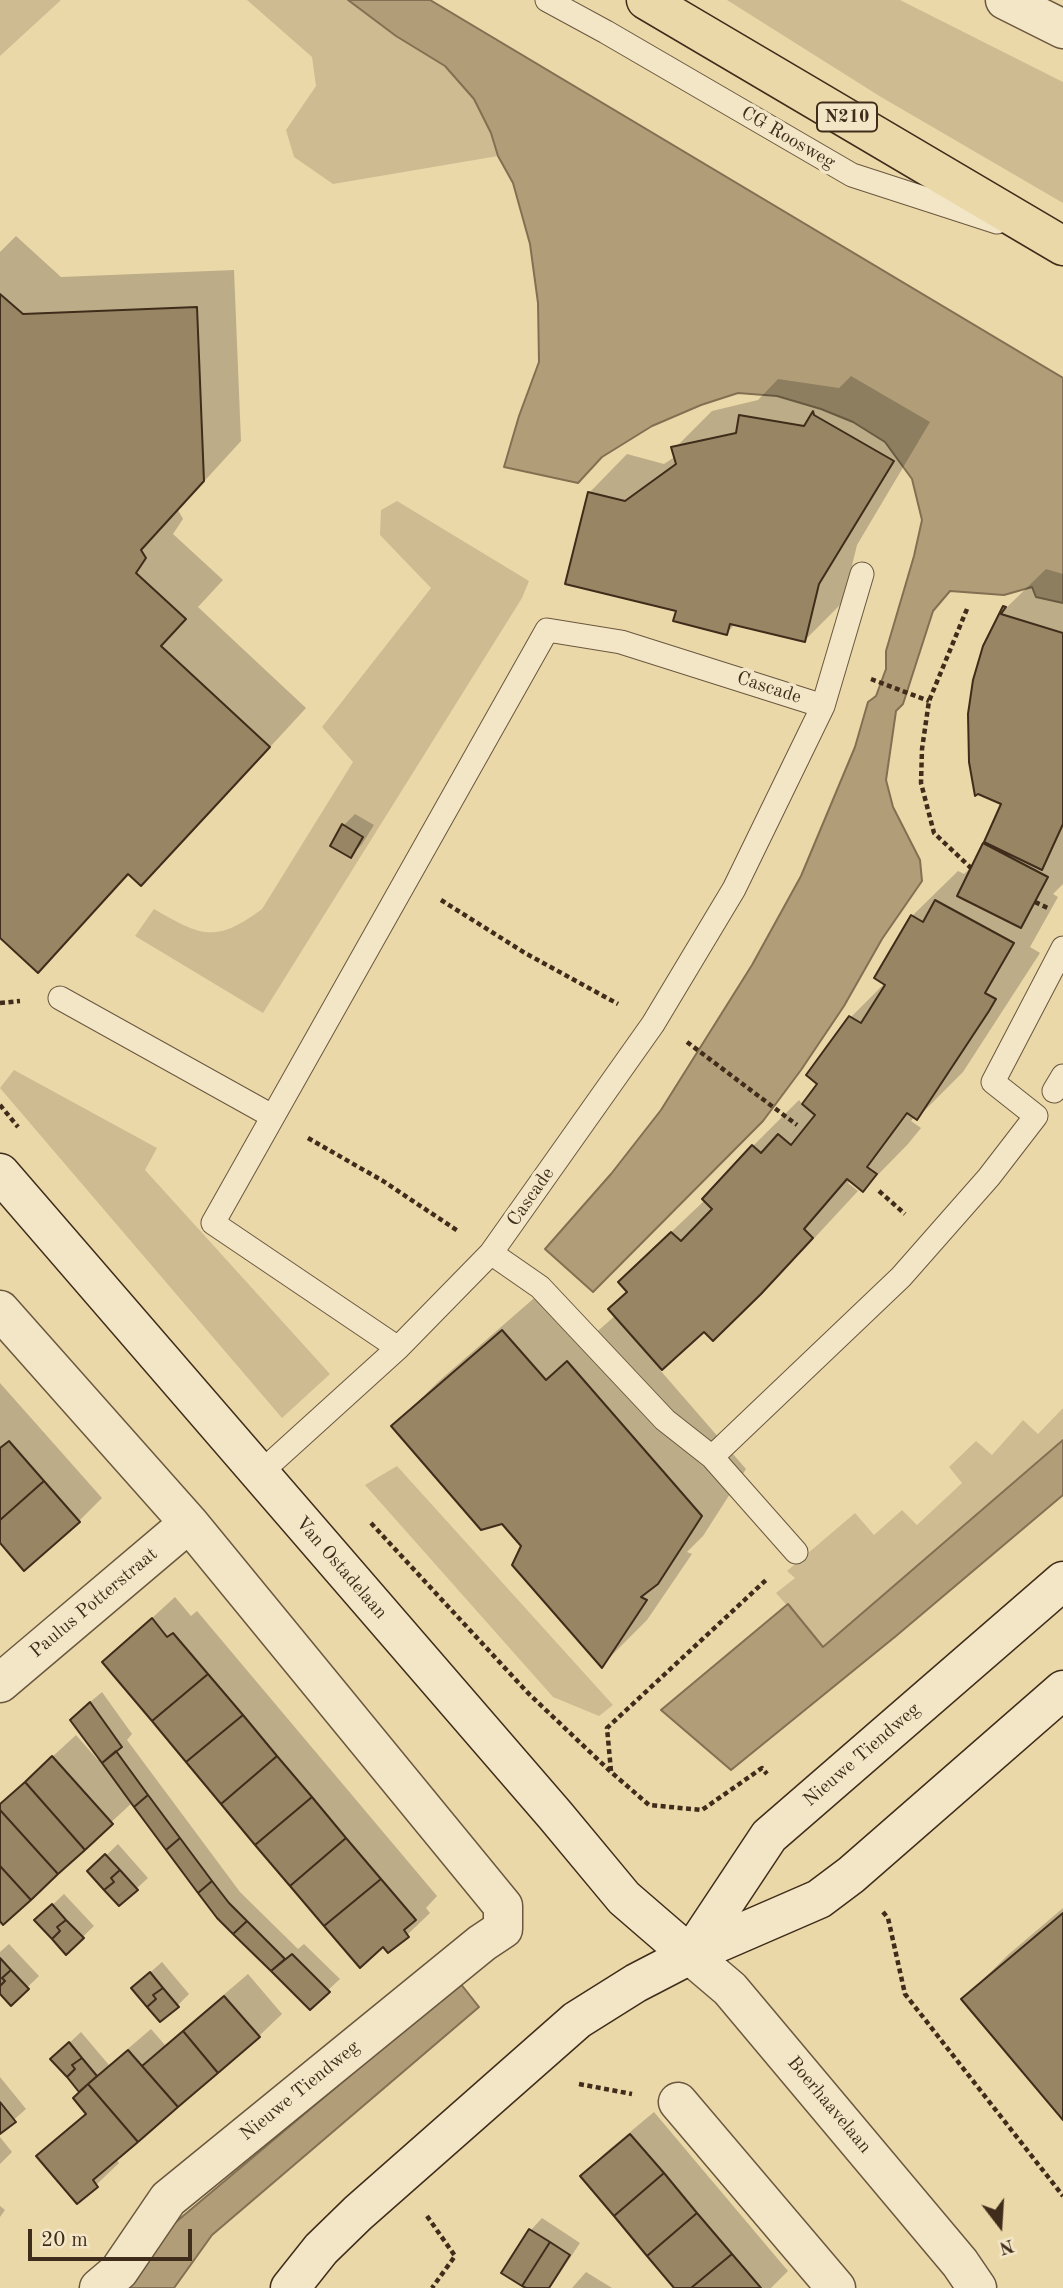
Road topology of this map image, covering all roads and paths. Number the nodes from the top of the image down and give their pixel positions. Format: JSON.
{"nodes":[{"id":1,"x":547,"y":0,"type":"edge"},
{"id":2,"x":646,"y":0,"type":"edge"},
{"id":3,"x":1005,"y":0,"type":"edge"},
{"id":4,"x":1063,"y":29,"type":"edge"},
{"id":5,"x":1059,"y":248,"type":"edge"},
{"id":6,"x":862,"y":574,"type":"dead end"},
{"id":7,"x":967,"y":609,"type":"dead end"},
{"id":8,"x":869,"y":678,"type":"dead end"},
{"id":9,"x":929,"y":701,"type":"junction"},
{"id":10,"x":823,"y":706,"type":"junction"},
{"id":11,"x":971,"y":868,"type":"dead end"},
{"id":12,"x":408,"y":880,"type":"junction"},
{"id":13,"x":1063,"y":948,"type":"edge"},
{"id":14,"x":60,"y":999,"type":"dead end"},
{"id":15,"x":653,"y":1024,"type":"junction"},
{"id":16,"x":0,"y":1105,"type":"edge"},
{"id":17,"x":271,"y":1116,"type":"junction"},
{"id":18,"x":797,"y":1125,"type":"dead end"},
{"id":19,"x":20,"y":1128,"type":"dead end"},
{"id":20,"x":0,"y":1172,"type":"edge"},
{"id":21,"x":491,"y":1253,"type":"junction"},
{"id":22,"x":0,"y":1310,"type":"edge"},
{"id":23,"x":398,"y":1348,"type":"junction"},
{"id":24,"x":712,"y":1457,"type":"junction"},
{"id":25,"x":259,"y":1474,"type":"junction"},
{"id":26,"x":370,"y":1521,"type":"dead end"},
{"id":27,"x":189,"y":1523,"type":"junction"},
{"id":28,"x":796,"y":1552,"type":"joint"},
{"id":29,"x":1063,"y":1581,"type":"edge"},
{"id":30,"x":0,"y":1683,"type":"edge"},
{"id":31,"x":1063,"y":1690,"type":"edge"},
{"id":32,"x":611,"y":1772,"type":"junction"},
{"id":33,"x":799,"y":1811,"type":"junction"},
{"id":34,"x":851,"y":1875,"type":"junction"},
{"id":35,"x":690,"y":1955,"type":"junction"},
{"id":36,"x":576,"y":2084,"type":"dead end"},
{"id":37,"x":678,"y":2102,"type":"joint"},
{"id":38,"x":1063,"y":2196,"type":"edge"},
{"id":39,"x":426,"y":2215,"type":"dead end"},
{"id":40,"x":968,"y":2275,"type":"edge"},
{"id":41,"x":99,"y":2288,"type":"edge"},
{"id":42,"x":290,"y":2288,"type":"edge"},
{"id":43,"x":432,"y":2288,"type":"edge"},
{"id":44,"x":836,"y":2288,"type":"edge"},
{"id":45,"x":1001,"y":2288,"type":"edge"}],
"edges":[{"from":1,"to":5,"type":"lane","name":"CG Roosweg","number":"N210"},
{"from":2,"to":5,"type":"main road","name":"CG Roosweg","number":"N210"},
{"from":3,"to":4,"type":"street"},
{"from":6,"to":10,"type":"lane"},
{"from":7,"to":9,"type":"path"},
{"from":8,"to":9,"type":"path"},
{"from":9,"to":11,"type":"path"},
{"from":10,"to":12,"type":"lane","name":"Cascade"},
{"from":10,"to":15,"type":"lane","name":"Cascade"},
{"from":12,"to":15,"type":"path"},
{"from":12,"to":17,"type":"lane","name":"Cascade"},
{"from":13,"to":24,"type":"lane"},
{"from":14,"to":17,"type":"lane"},
{"from":15,"to":18,"type":"path"},
{"from":15,"to":21,"type":"lane","name":"Cascade"},
{"from":16,"to":19,"type":"path"},
{"from":17,"to":21,"type":"path"},
{"from":17,"to":23,"type":"lane","name":"Cascade"},
{"from":20,"to":25,"type":"street","name":"Van Ostadelaan"},
{"from":21,"to":23,"type":"lane","name":"Cascade"},
{"from":21,"to":24,"type":"lane"},
{"from":22,"to":27,"type":"street"},
{"from":23,"to":25,"type":"lane","name":"Cascade"},
{"from":24,"to":28,"type":"lane"},
{"from":25,"to":35,"type":"street","name":"Van Ostadelaan"},
{"from":26,"to":32,"type":"path"},
{"from":27,"to":30,"type":"street","name":"Paulus Potterstraat"},
{"from":27,"to":41,"type":"street","name":"Nieuwe Tiendweg"},
{"from":28,"to":32,"type":"path"},
{"from":29,"to":33,"type":"street","name":"Nieuwe Tiendweg"},
{"from":31,"to":34,"type":"street","name":"Nieuwe Tiendweg"},
{"from":32,"to":33,"type":"path"},
{"from":33,"to":35,"type":"street","name":"Nieuwe Tiendweg"},
{"from":34,"to":35,"type":"street","name":"Nieuwe Tiendweg"},
{"from":34,"to":38,"type":"path"},
{"from":35,"to":40,"type":"street","name":"Boerhaavelaan"},
{"from":35,"to":42,"type":"street","name":"Nieuwe Tiendweg"},
{"from":36,"to":37,"type":"path"},
{"from":37,"to":44,"type":"street"},
{"from":39,"to":43,"type":"path"},
{"from":40,"to":45,"type":"street","name":"Boerhaavelaan"}]}
